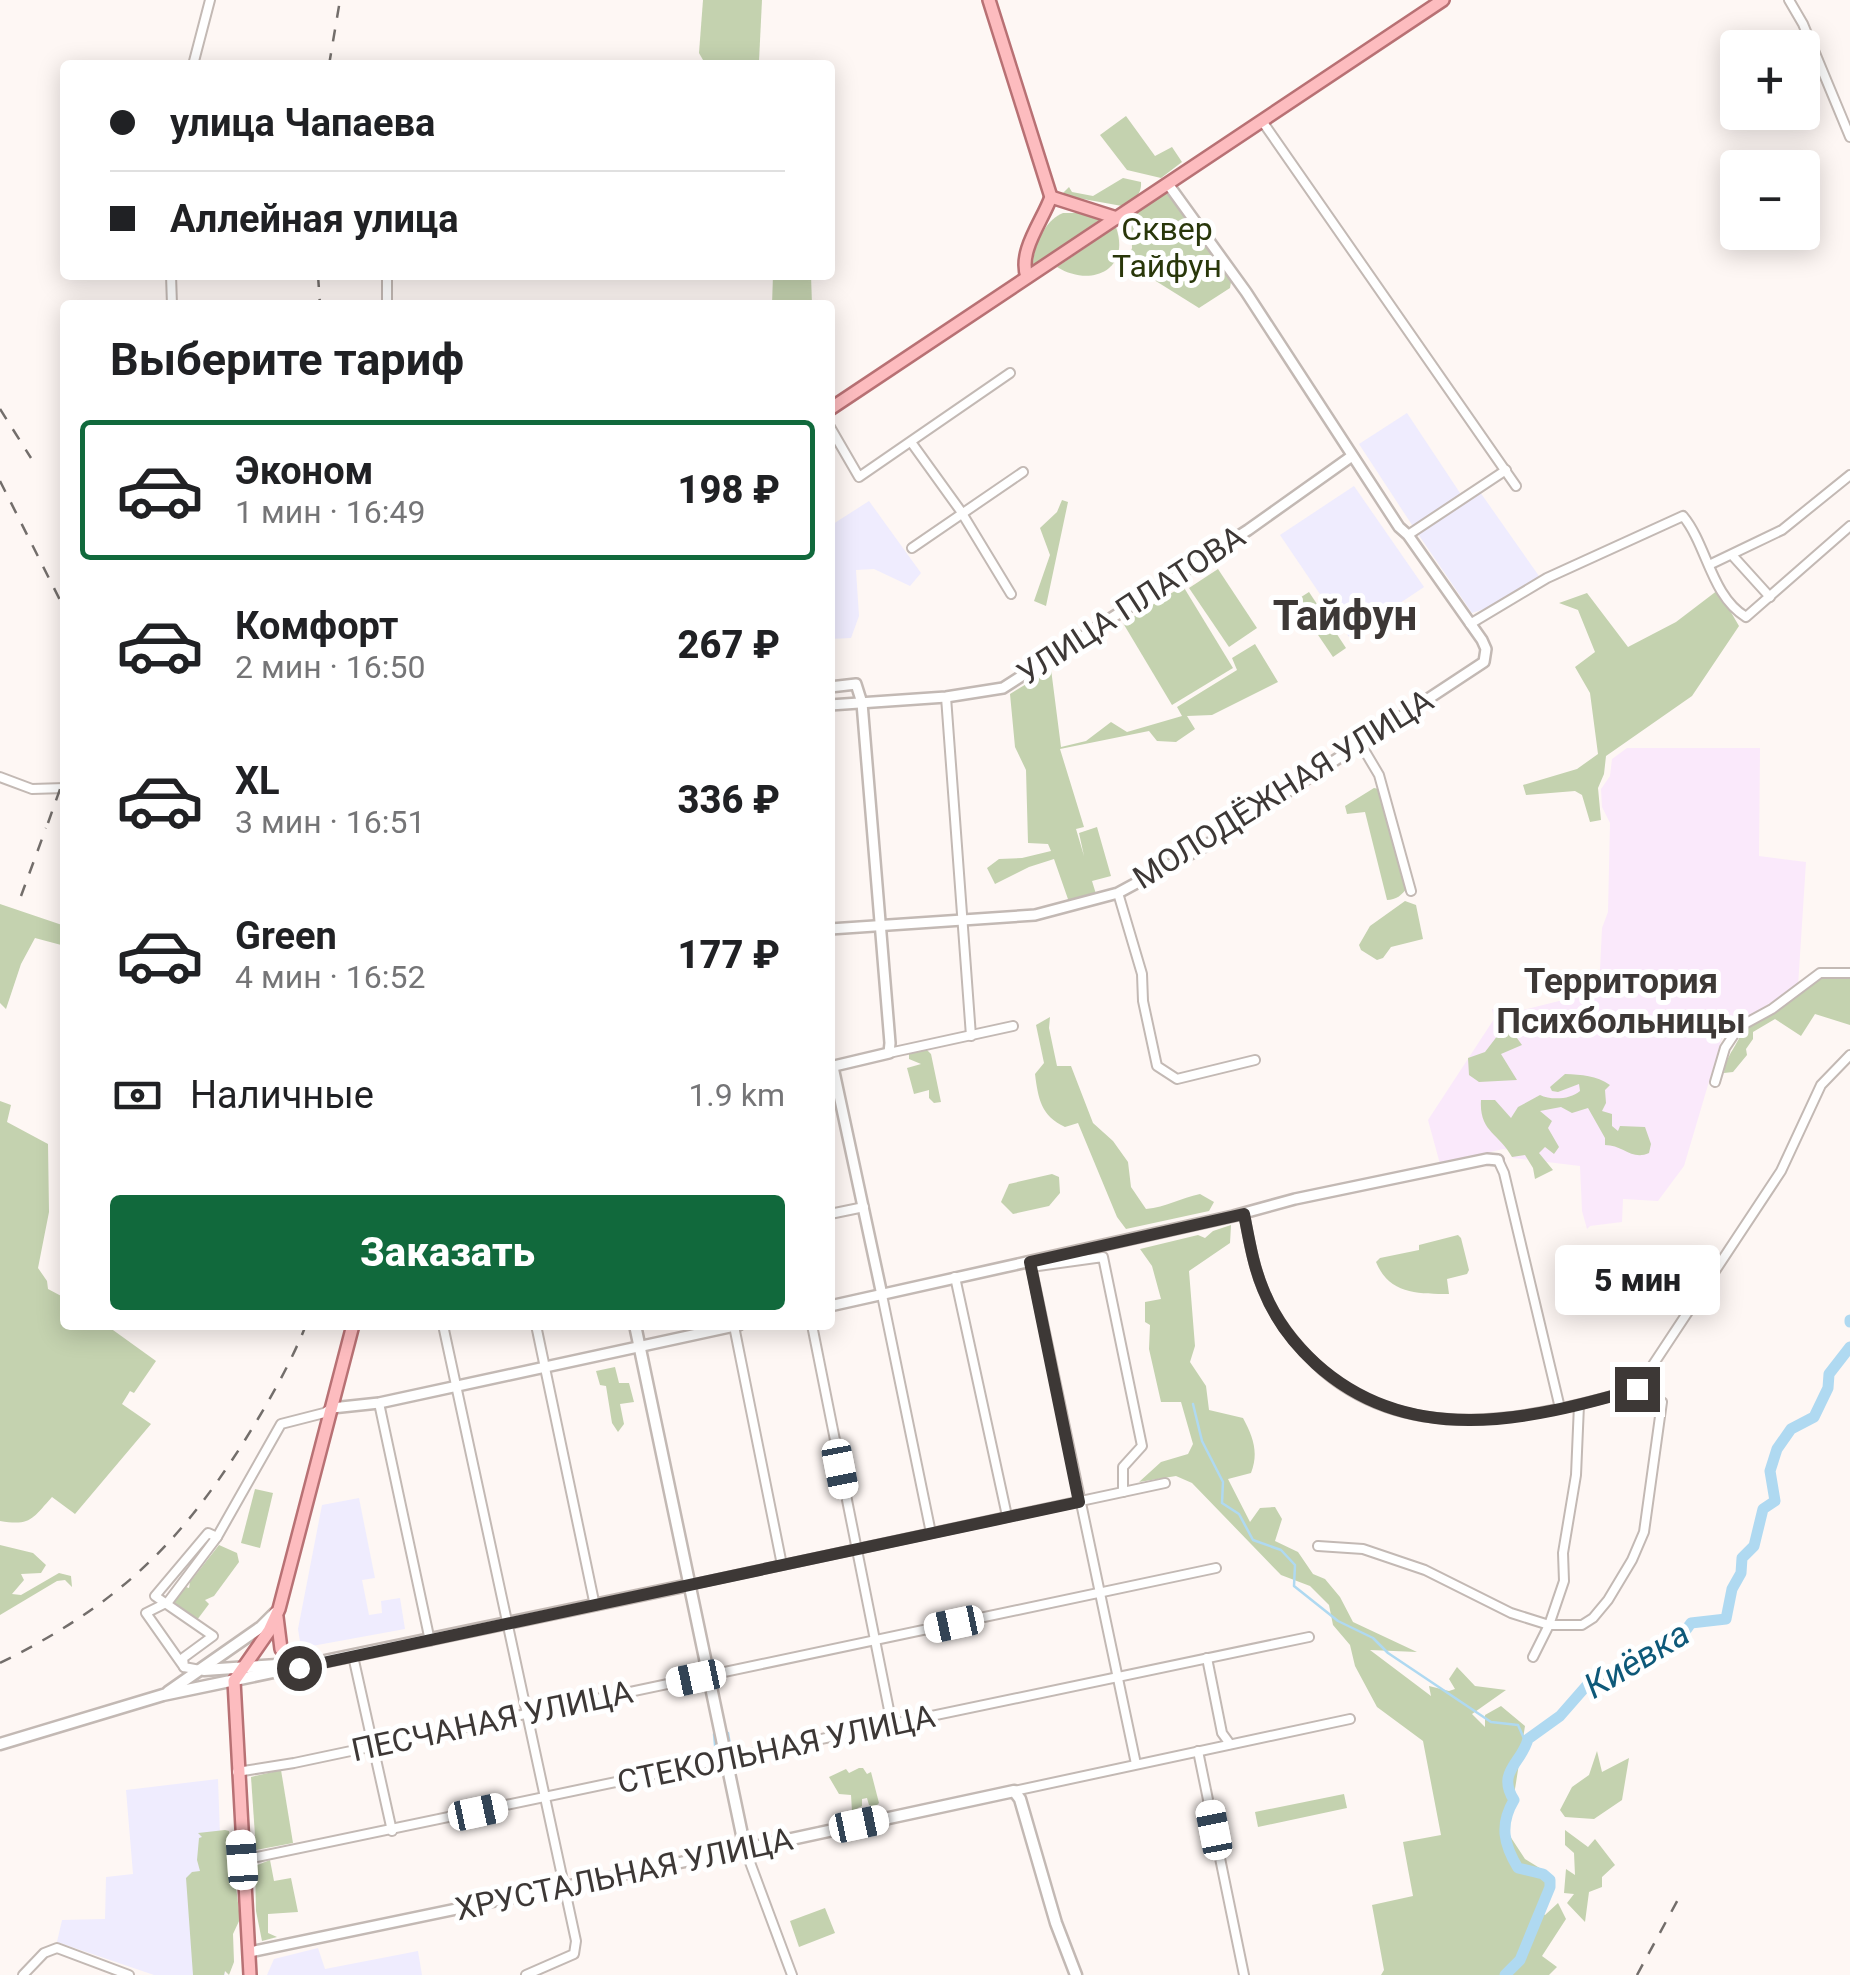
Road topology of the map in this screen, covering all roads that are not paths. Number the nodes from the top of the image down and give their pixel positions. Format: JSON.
{"nodes":[{"id":1,"x":210,"y":0,"type":"edge"},
{"id":2,"x":989,"y":0,"type":"edge"},
{"id":3,"x":1442,"y":0,"type":"edge"},
{"id":4,"x":1789,"y":0,"type":"edge"},
{"id":5,"x":194,"y":60,"type":"edge"},
{"id":6,"x":1262,"y":121,"type":"junction"},
{"id":7,"x":1850,"y":137,"type":"edge"},
{"id":8,"x":1168,"y":184,"type":"junction"},
{"id":9,"x":1051,"y":197,"type":"junction"},
{"id":10,"x":1082,"y":207,"type":"junction"},
{"id":11,"x":1043,"y":218,"type":"junction"},
{"id":12,"x":1117,"y":218,"type":"junction"},
{"id":13,"x":1027,"y":278,"type":"junction"},
{"id":14,"x":1010,"y":373,"type":"dead end"},
{"id":15,"x":835,"y":406,"type":"edge"},
{"id":16,"x":835,"y":435,"type":"edge"},
{"id":17,"x":911,"y":442,"type":"junction"},
{"id":18,"x":1352,"y":456,"type":"junction"},
{"id":19,"x":1506,"y":470,"type":"junction"},
{"id":20,"x":1023,"y":472,"type":"dead end"},
{"id":21,"x":1850,"y":476,"type":"edge"},
{"id":22,"x":1516,"y":486,"type":"dead end"},
{"id":23,"x":960,"y":514,"type":"junction"},
{"id":24,"x":1850,"y":526,"type":"edge"},
{"id":25,"x":1408,"y":535,"type":"junction"},
{"id":26,"x":912,"y":548,"type":"dead end"},
{"id":27,"x":1732,"y":556,"type":"junction"},
{"id":28,"x":1709,"y":566,"type":"junction"},
{"id":29,"x":1011,"y":594,"type":"dead end"},
{"id":30,"x":1770,"y":597,"type":"junction"},
{"id":31,"x":1470,"y":624,"type":"junction"},
{"id":32,"x":835,"y":686,"type":"edge"},
{"id":33,"x":946,"y":697,"type":"junction"},
{"id":34,"x":862,"y":702,"type":"junction"},
{"id":35,"x":835,"y":705,"type":"edge"},
{"id":36,"x":1360,"y":743,"type":"junction"},
{"id":37,"x":0,"y":777,"type":"edge"},
{"id":38,"x":60,"y":788,"type":"edge"},
{"id":39,"x":1411,"y":892,"type":"dead end"},
{"id":40,"x":1118,"y":893,"type":"junction"},
{"id":41,"x":963,"y":920,"type":"junction"},
{"id":42,"x":880,"y":925,"type":"junction"},
{"id":43,"x":835,"y":929,"type":"edge"},
{"id":44,"x":1850,"y":973,"type":"edge"},
{"id":45,"x":1013,"y":1026,"type":"dead end"},
{"id":46,"x":971,"y":1036,"type":"junction"},
{"id":47,"x":889,"y":1053,"type":"junction"},
{"id":48,"x":1850,"y":1055,"type":"edge"},
{"id":49,"x":1255,"y":1060,"type":"dead end"},
{"id":50,"x":835,"y":1066,"type":"edge"},
{"id":51,"x":835,"y":1080,"type":"edge"},
{"id":52,"x":1716,"y":1082,"type":"dead end"},
{"id":53,"x":1498,"y":1160,"type":"joint"},
{"id":54,"x":864,"y":1206,"type":"junction"},
{"id":55,"x":835,"y":1213,"type":"edge"},
{"id":56,"x":1239,"y":1215,"type":"junction"},
{"id":57,"x":1030,"y":1264,"type":"junction"},
{"id":58,"x":955,"y":1277,"type":"junction"},
{"id":59,"x":882,"y":1295,"type":"junction"},
{"id":60,"x":835,"y":1305,"type":"edge"},
{"id":61,"x":352,"y":1330,"type":"edge"},
{"id":62,"x":444,"y":1330,"type":"edge"},
{"id":63,"x":537,"y":1330,"type":"edge"},
{"id":64,"x":637,"y":1330,"type":"edge"},
{"id":65,"x":718,"y":1330,"type":"edge"},
{"id":66,"x":738,"y":1330,"type":"edge"},
{"id":67,"x":813,"y":1330,"type":"edge"},
{"id":68,"x":640,"y":1346,"type":"junction"},
{"id":69,"x":545,"y":1367,"type":"junction"},
{"id":70,"x":456,"y":1386,"type":"junction"},
{"id":71,"x":1637,"y":1389,"type":"junction"},
{"id":72,"x":380,"y":1403,"type":"junction"},
{"id":73,"x":1579,"y":1405,"type":"junction"},
{"id":74,"x":332,"y":1408,"type":"junction"},
{"id":75,"x":1560,"y":1408,"type":"junction"},
{"id":76,"x":1165,"y":1483,"type":"dead end"},
{"id":77,"x":1123,"y":1492,"type":"junction"},
{"id":78,"x":1079,"y":1502,"type":"junction"},
{"id":79,"x":1007,"y":1516,"type":"junction"},
{"id":80,"x":931,"y":1533,"type":"junction"},
{"id":81,"x":1318,"y":1546,"type":"dead end"},
{"id":82,"x":856,"y":1550,"type":"junction"},
{"id":83,"x":782,"y":1566,"type":"junction"},
{"id":84,"x":1216,"y":1568,"type":"dead end"},
{"id":85,"x":689,"y":1586,"type":"junction"},
{"id":86,"x":1098,"y":1592,"type":"junction"},
{"id":87,"x":168,"y":1602,"type":"junction"},
{"id":88,"x":594,"y":1606,"type":"junction"},
{"id":89,"x":278,"y":1612,"type":"junction"},
{"id":90,"x":507,"y":1625,"type":"junction"},
{"id":91,"x":1549,"y":1625,"type":"junction"},
{"id":92,"x":1310,"y":1636,"type":"dead end"},
{"id":93,"x":875,"y":1640,"type":"junction"},
{"id":94,"x":430,"y":1641,"type":"junction"},
{"id":95,"x":353,"y":1656,"type":"junction"},
{"id":96,"x":1207,"y":1658,"type":"junction"},
{"id":97,"x":1533,"y":1658,"type":"dead end"},
{"id":98,"x":328,"y":1661,"type":"junction"},
{"id":99,"x":298,"y":1664,"type":"junction"},
{"id":100,"x":184,"y":1667,"type":"junction"},
{"id":101,"x":244,"y":1668,"type":"junction"},
{"id":102,"x":200,"y":1670,"type":"junction"},
{"id":103,"x":708,"y":1676,"type":"junction"},
{"id":104,"x":1117,"y":1677,"type":"junction"},
{"id":105,"x":234,"y":1681,"type":"junction"},
{"id":106,"x":163,"y":1695,"type":"junction"},
{"id":107,"x":526,"y":1713,"type":"junction"},
{"id":108,"x":1350,"y":1719,"type":"dead end"},
{"id":109,"x":892,"y":1724,"type":"junction"},
{"id":110,"x":0,"y":1744,"type":"edge"},
{"id":111,"x":1230,"y":1744,"type":"junction"},
{"id":112,"x":372,"y":1745,"type":"junction"},
{"id":113,"x":1198,"y":1751,"type":"junction"},
{"id":114,"x":726,"y":1760,"type":"junction"},
{"id":115,"x":1136,"y":1764,"type":"junction"},
{"id":116,"x":237,"y":1772,"type":"junction"},
{"id":117,"x":1014,"y":1791,"type":"junction"},
{"id":118,"x":544,"y":1798,"type":"junction"},
{"id":119,"x":392,"y":1831,"type":"junction"},
{"id":120,"x":745,"y":1849,"type":"junction"},
{"id":121,"x":242,"y":1860,"type":"junction"},
{"id":122,"x":563,"y":1888,"type":"junction"},
{"id":123,"x":250,"y":1952,"type":"junction"},
{"id":124,"x":23,"y":1975,"type":"edge"},
{"id":125,"x":129,"y":1975,"type":"edge"},
{"id":126,"x":250,"y":1975,"type":"edge"},
{"id":127,"x":526,"y":1975,"type":"edge"},
{"id":128,"x":792,"y":1975,"type":"edge"},
{"id":129,"x":1076,"y":1975,"type":"edge"},
{"id":130,"x":1244,"y":1975,"type":"edge"}],
"edges":[{"from":1,"to":5,"type":"street"},
{"from":2,"to":9,"type":"main road"},
{"from":3,"to":6,"type":"main road"},
{"from":4,"to":7,"type":"street"},
{"from":6,"to":8,"type":"main road"},
{"from":6,"to":19,"type":"street"},
{"from":8,"to":12,"type":"main road"},
{"from":8,"to":18,"type":"street"},
{"from":9,"to":10,"type":"main road"},
{"from":9,"to":11,"type":"main road"},
{"from":10,"to":11,"type":"main road"},
{"from":10,"to":12,"type":"main road"},
{"from":11,"to":13,"type":"main road"},
{"from":12,"to":13,"type":"main road"},
{"from":13,"to":15,"type":"main road"},
{"from":14,"to":17,"type":"street"},
{"from":16,"to":17,"type":"street"},
{"from":17,"to":23,"type":"street"},
{"from":18,"to":25,"type":"street"},
{"from":18,"to":33,"type":"street","name":"УЛИЦА ПЛАТОВА"},
{"from":19,"to":22,"type":"street"},
{"from":19,"to":25,"type":"street"},
{"from":20,"to":23,"type":"street"},
{"from":21,"to":27,"type":"street"},
{"from":23,"to":26,"type":"street"},
{"from":23,"to":29,"type":"street"},
{"from":24,"to":30,"type":"street"},
{"from":25,"to":31,"type":"street"},
{"from":27,"to":28,"type":"street"},
{"from":27,"to":30,"type":"street"},
{"from":28,"to":30,"type":"street"},
{"from":28,"to":31,"type":"street"},
{"from":31,"to":36,"type":"street","name":"МОЛОДЁЖНАЯ УЛИЦА"},
{"from":32,"to":34,"type":"street"},
{"from":33,"to":34,"type":"street","name":"УЛИЦА ПЛАТОВА"},
{"from":33,"to":41,"type":"street"},
{"from":34,"to":35,"type":"street","name":"УЛИЦА ПЛАТОВА"},
{"from":34,"to":42,"type":"street"},
{"from":36,"to":39,"type":"street"},
{"from":36,"to":40,"type":"street","name":"МОЛОДЁЖНАЯ УЛИЦА"},
{"from":37,"to":38,"type":"street"},
{"from":40,"to":41,"type":"street","name":"МОЛОДЁЖНАЯ УЛИЦА"},
{"from":40,"to":49,"type":"street"},
{"from":41,"to":42,"type":"street","name":"МОЛОДЁЖНАЯ УЛИЦА"},
{"from":41,"to":46,"type":"street"},
{"from":42,"to":43,"type":"street","name":"МОЛОДЁЖНАЯ УЛИЦА"},
{"from":42,"to":47,"type":"street"},
{"from":44,"to":52,"type":"street"},
{"from":45,"to":46,"type":"street"},
{"from":46,"to":47,"type":"street"},
{"from":47,"to":50,"type":"street"},
{"from":48,"to":71,"type":"street"},
{"from":51,"to":54,"type":"street"},
{"from":53,"to":56,"type":"street"},
{"from":53,"to":75,"type":"street"},
{"from":54,"to":55,"type":"street"},
{"from":54,"to":59,"type":"street"},
{"from":56,"to":57,"type":"street"},
{"from":56,"to":75,"type":"street"},
{"from":57,"to":58,"type":"street"},
{"from":57,"to":77,"type":"street"},
{"from":57,"to":78,"type":"street"},
{"from":58,"to":59,"type":"street"},
{"from":58,"to":79,"type":"street"},
{"from":59,"to":60,"type":"street"},
{"from":59,"to":80,"type":"street"},
{"from":61,"to":74,"type":"main road"},
{"from":62,"to":70,"type":"street"},
{"from":63,"to":69,"type":"street"},
{"from":64,"to":68,"type":"main road"},
{"from":65,"to":68,"type":"street"},
{"from":66,"to":83,"type":"street"},
{"from":67,"to":82,"type":"street"},
{"from":68,"to":69,"type":"street"},
{"from":68,"to":85,"type":"main road"},
{"from":69,"to":70,"type":"street"},
{"from":69,"to":88,"type":"street"},
{"from":70,"to":72,"type":"street"},
{"from":70,"to":90,"type":"street"},
{"from":71,"to":73,"type":"street"},
{"from":71,"to":91,"type":"street"},
{"from":72,"to":74,"type":"street"},
{"from":72,"to":94,"type":"street"},
{"from":73,"to":75,"type":"street"},
{"from":73,"to":91,"type":"street"},
{"from":74,"to":87,"type":"street"},
{"from":74,"to":89,"type":"main road"},
{"from":76,"to":77,"type":"street"},
{"from":77,"to":78,"type":"street"},
{"from":78,"to":79,"type":"street"},
{"from":78,"to":86,"type":"street"},
{"from":79,"to":80,"type":"street"},
{"from":80,"to":82,"type":"street"},
{"from":81,"to":91,"type":"street"},
{"from":82,"to":83,"type":"street"},
{"from":82,"to":93,"type":"street"},
{"from":83,"to":85,"type":"street"},
{"from":84,"to":86,"type":"street","name":"ПЕСЧАНАЯ УЛИЦА"},
{"from":85,"to":88,"type":"main road"},
{"from":85,"to":103,"type":"main road"},
{"from":86,"to":93,"type":"street","name":"ПЕСЧАНАЯ УЛИЦА"},
{"from":86,"to":104,"type":"street"},
{"from":87,"to":100,"type":"street"},
{"from":87,"to":100,"type":"street"},
{"from":88,"to":90,"type":"main road"},
{"from":89,"to":99,"type":"main road"},
{"from":89,"to":101,"type":"main road"},
{"from":89,"to":102,"type":"main road"},
{"from":90,"to":94,"type":"main road"},
{"from":90,"to":107,"type":"street"},
{"from":91,"to":97,"type":"street"},
{"from":92,"to":96,"type":"street","name":"СТЕКОЛЬНАЯ УЛИЦА"},
{"from":93,"to":103,"type":"street","name":"ПЕСЧАНАЯ УЛИЦА"},
{"from":93,"to":109,"type":"street"},
{"from":94,"to":95,"type":"main road"},
{"from":95,"to":98,"type":"main road"},
{"from":95,"to":112,"type":"street"},
{"from":96,"to":104,"type":"street","name":"СТЕКОЛЬНАЯ УЛИЦА"},
{"from":96,"to":111,"type":"street"},
{"from":98,"to":99,"type":"main road"},
{"from":98,"to":105,"type":"main road"},
{"from":99,"to":101,"type":"main road"},
{"from":100,"to":102,"type":"street"},
{"from":101,"to":102,"type":"main road"},
{"from":101,"to":105,"type":"main road"},
{"from":102,"to":106,"type":"main road"},
{"from":103,"to":107,"type":"street","name":"ПЕСЧАНАЯ УЛИЦА"},
{"from":103,"to":114,"type":"main road"},
{"from":104,"to":109,"type":"street","name":"СТЕКОЛЬНАЯ УЛИЦА"},
{"from":104,"to":115,"type":"street"},
{"from":105,"to":106,"type":"main road"},
{"from":105,"to":116,"type":"main road"},
{"from":106,"to":110,"type":"main road"},
{"from":107,"to":112,"type":"street","name":"ПЕСЧАНАЯ УЛИЦА"},
{"from":107,"to":118,"type":"street"},
{"from":108,"to":111,"type":"street","name":"ХРУСТАЛЬНАЯ УЛИЦА"},
{"from":109,"to":114,"type":"street","name":"СТЕКОЛЬНАЯ УЛИЦА"},
{"from":111,"to":113,"type":"street","name":"ХРУСТАЛЬНАЯ УЛИЦА"},
{"from":112,"to":116,"type":"street","name":"ПЕСЧАНАЯ УЛИЦА"},
{"from":112,"to":119,"type":"street"},
{"from":113,"to":115,"type":"street","name":"ХРУСТАЛЬНАЯ УЛИЦА"},
{"from":113,"to":130,"type":"street"},
{"from":114,"to":118,"type":"street","name":"СТЕКОЛЬНАЯ УЛИЦА"},
{"from":114,"to":120,"type":"main road"},
{"from":115,"to":117,"type":"street","name":"ХРУСТАЛЬНАЯ УЛИЦА"},
{"from":116,"to":121,"type":"main road"},
{"from":117,"to":120,"type":"main road","name":"ХРУСТАЛЬНАЯ УЛИЦА"},
{"from":117,"to":129,"type":"main road"},
{"from":118,"to":119,"type":"street","name":"СТЕКОЛЬНАЯ УЛИЦА"},
{"from":118,"to":122,"type":"street"},
{"from":119,"to":121,"type":"street","name":"СТЕКОЛЬНАЯ УЛИЦА"},
{"from":120,"to":122,"type":"street","name":"ХРУСТАЛЬНАЯ УЛИЦА"},
{"from":120,"to":128,"type":"street"},
{"from":121,"to":123,"type":"main road"},
{"from":122,"to":123,"type":"street","name":"ХРУСТАЛЬНАЯ УЛИЦА"},
{"from":122,"to":127,"type":"street"},
{"from":123,"to":126,"type":"main road"},
{"from":124,"to":125,"type":"street"}]}
